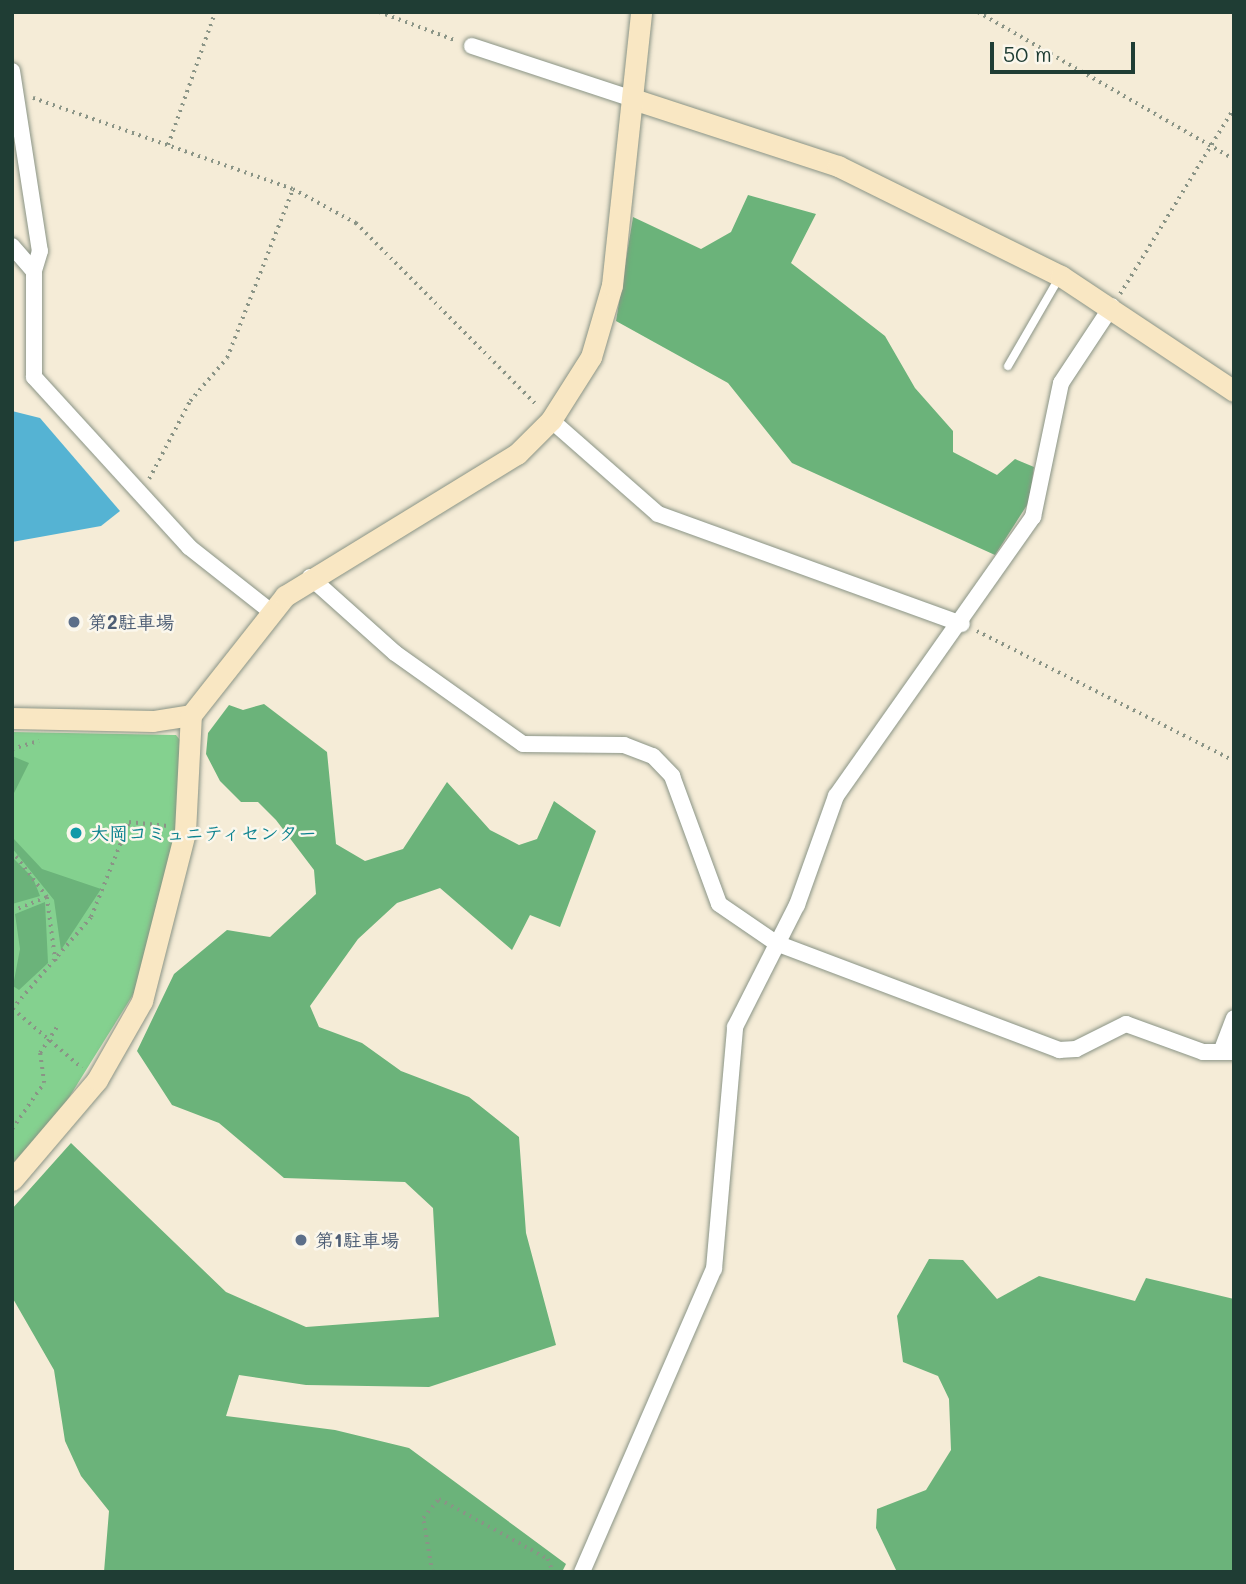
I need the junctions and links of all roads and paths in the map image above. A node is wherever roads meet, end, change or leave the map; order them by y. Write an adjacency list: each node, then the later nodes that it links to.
1 (215, 12): 10 (path)
2 (379, 12): 5 (path)
3 (641, 12): 8 (street)
4 (978, 12): 11 (path)
5 (472, 46): 8 (street)
6 (12, 71): 7 (street)
7 (18, 92): 10 (path); 15 (street)
8 (633, 99): 16 (street); 20 (street)
9 (1234, 108): 11 (path)
10 (168, 145): 13 (path)
11 (1213, 146): 12 (path); 17 (path)
12 (1234, 159)
13 (293, 190): 20 (path); 21 (path)
14 (12, 246): 15 (street)
15 (34, 271): 21 (street)
16 (1061, 276): 17 (street); 18 (lane)
17 (1112, 306): 19 (street); 24 (street)
18 (1009, 366)
19 (1234, 391)
20 (551, 420): 22 (street); 24 (street)
21 (139, 491): 23 (street)
22 (310, 577): 23 (street); 35 (street)
23 (270, 611): 25 (street)
24 (962, 624): 29 (path); 35 (street)
25 (191, 715): 26 (street); 30 (street)
26 (12, 718)
27 (39, 741): 28 (path)
28 (12, 749)
29 (1234, 761)
30 (185, 832): 36 (path); 42 (street)
31 (12, 851): 32 (path)
32 (47, 897): 33 (path); 36 (path)
33 (12, 911)
34 (12, 926): 37 (path)
35 (776, 943): 41 (street); 47 (street)
36 (56, 964): 38 (path)
37 (12, 971)
38 (12, 1008): 42 (path)
39 (1234, 1018): 41 (street)
40 (58, 1025): 43 (path)
41 (1228, 1052)
42 (97, 1080): 44 (street)
43 (13, 1126)
44 (12, 1180)
45 (432, 1572): 46 (path)
46 (553, 1572)
47 (582, 1572)

